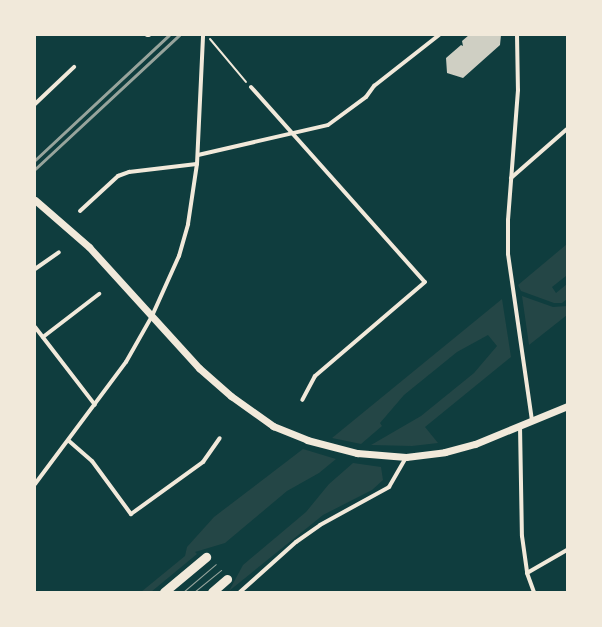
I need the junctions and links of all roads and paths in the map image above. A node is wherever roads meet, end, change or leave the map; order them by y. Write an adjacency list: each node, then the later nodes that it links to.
1 (203, 35): 10 (street)
2 (208, 35): 6 (path)
3 (440, 35): 9 (street)
4 (517, 35): 12 (street)
5 (74, 67): 7 (street)
6 (251, 87): 9 (street)
7 (35, 104)
8 (567, 129): 12 (street)
9 (292, 134): 10 (street); 21 (street)
10 (198, 155): 11 (street)
11 (197, 164): 14 (street); 18 (street)
12 (511, 178): 24 (street)
13 (35, 200): 18 (street)
14 (80, 210)
15 (59, 252): 16 (street)
16 (35, 269)
17 (99, 294): 20 (street)
18 (152, 316): 22 (street); 28 (street)
19 (35, 327): 20 (street)
20 (42, 337): 22 (street)
21 (302, 400)
22 (95, 405): 27 (street)
23 (567, 406): 24 (street)
24 (532, 421): 25 (street)
25 (520, 426): 28 (street); 32 (street)
26 (220, 438): 27 (street)
27 (68, 441): 29 (street)
28 (406, 457): 36 (street)
29 (35, 484)
30 (567, 550): 32 (street)
31 (206, 556): 34 (highway)
32 (527, 573): 37 (street)
33 (227, 579): 35 (highway)
34 (164, 592)
35 (212, 592)
36 (240, 592)
37 (534, 592)

